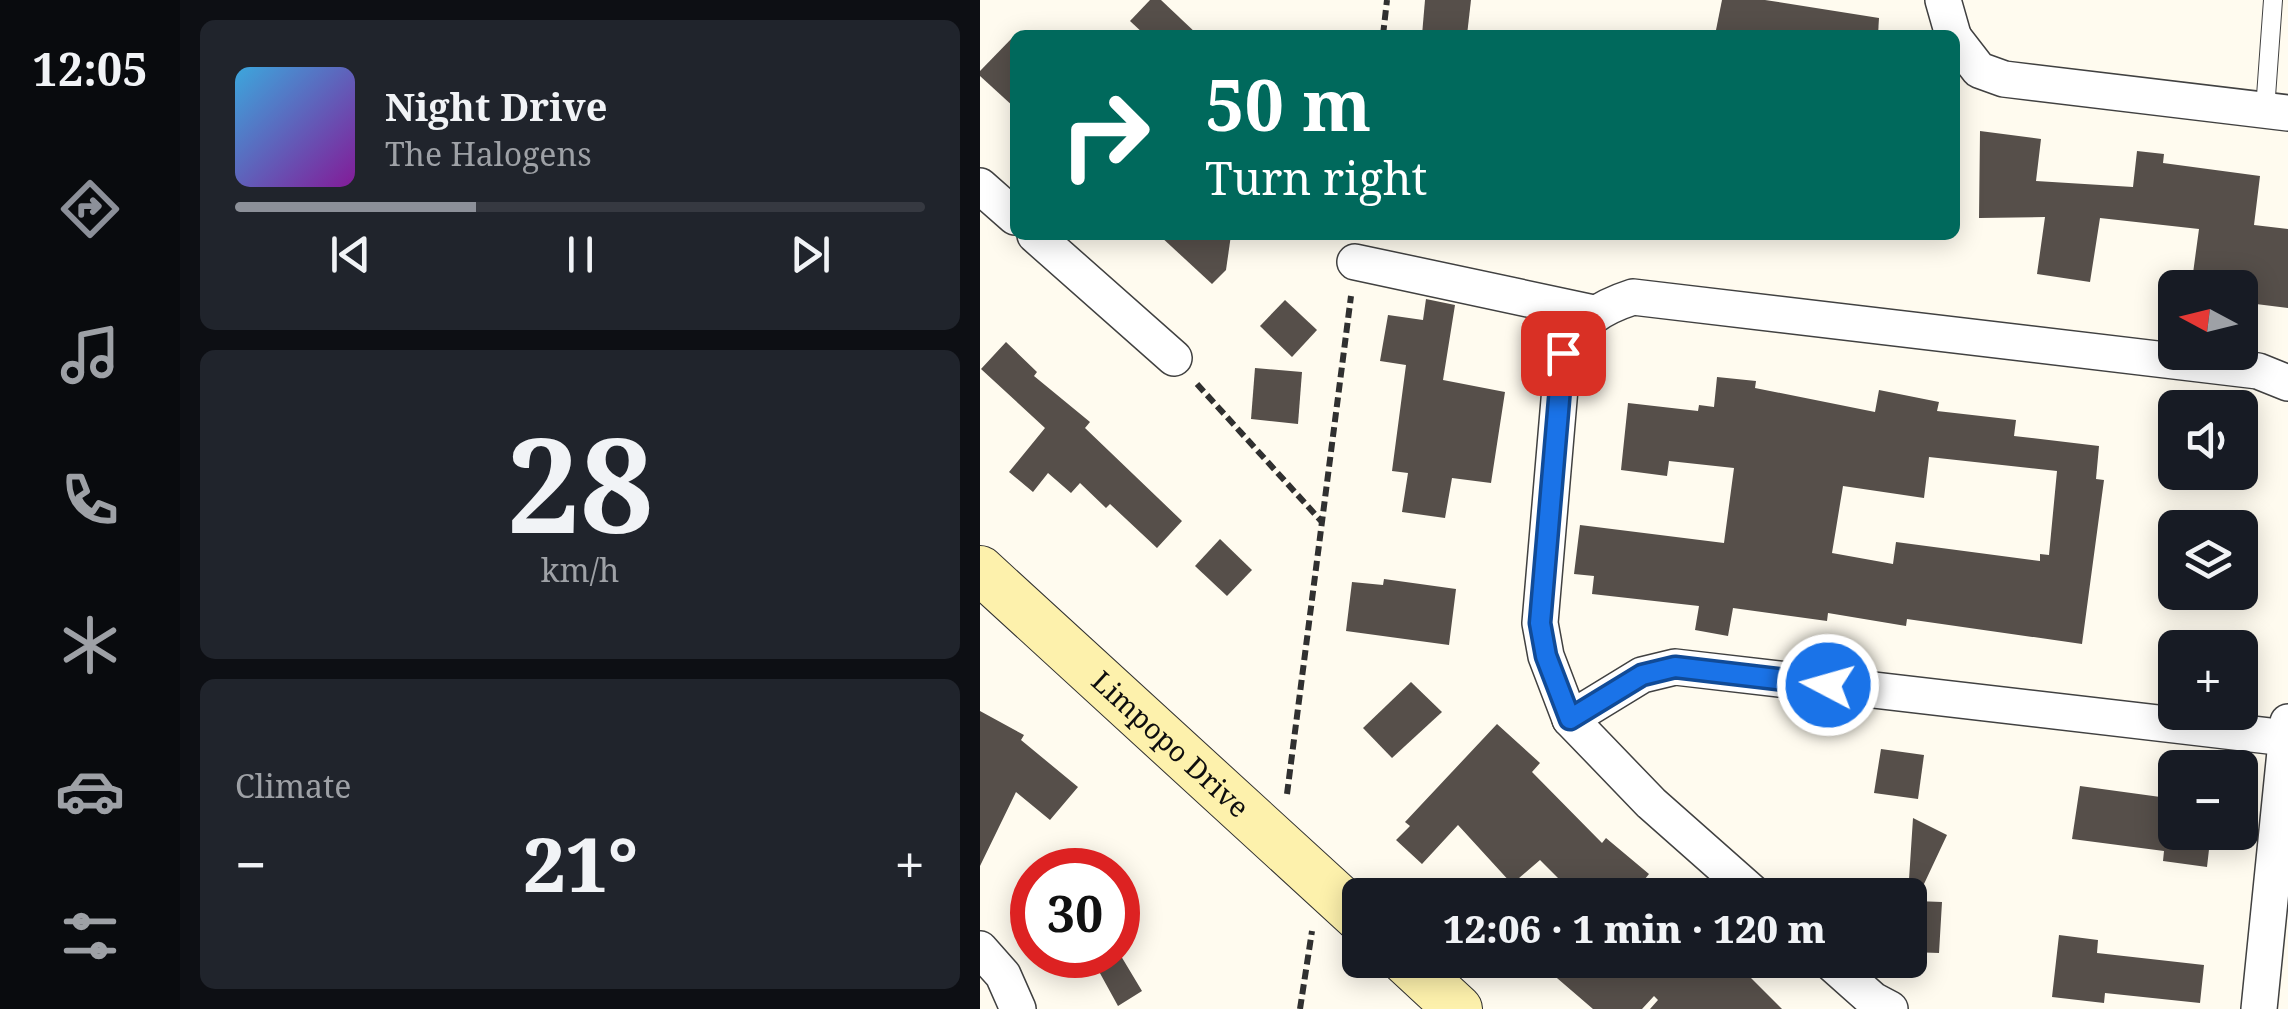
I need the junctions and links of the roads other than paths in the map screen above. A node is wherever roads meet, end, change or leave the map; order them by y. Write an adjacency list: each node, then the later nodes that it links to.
1 (1942, 0): 3 (street)
2 (2272, 0): 5 (lane)
3 (1952, 30)
4 (1960, 45): 5 (street)
5 (2276, 112)
6 (980, 186): 7 (street)
7 (1010, 213)
8 (1041, 240): 11 (street)
9 (1356, 262): 10 (street)
10 (1594, 313): 12 (street); 14 (street)
11 (1174, 358)
12 (2288, 383)
13 (980, 570): 17 (street, Limpopo Drive)
14 (1570, 719): 15 (street); 16 (street)
15 (2287, 730): 24 (street)
16 (1736, 878)
17 (1342, 901)
18 (980, 949): 21 (street)
19 (1424, 978): 22 (street)
20 (1848, 978): 23 (street)
21 (1018, 1009)
22 (1458, 1009)
23 (1890, 1009)
24 (2258, 1009)

